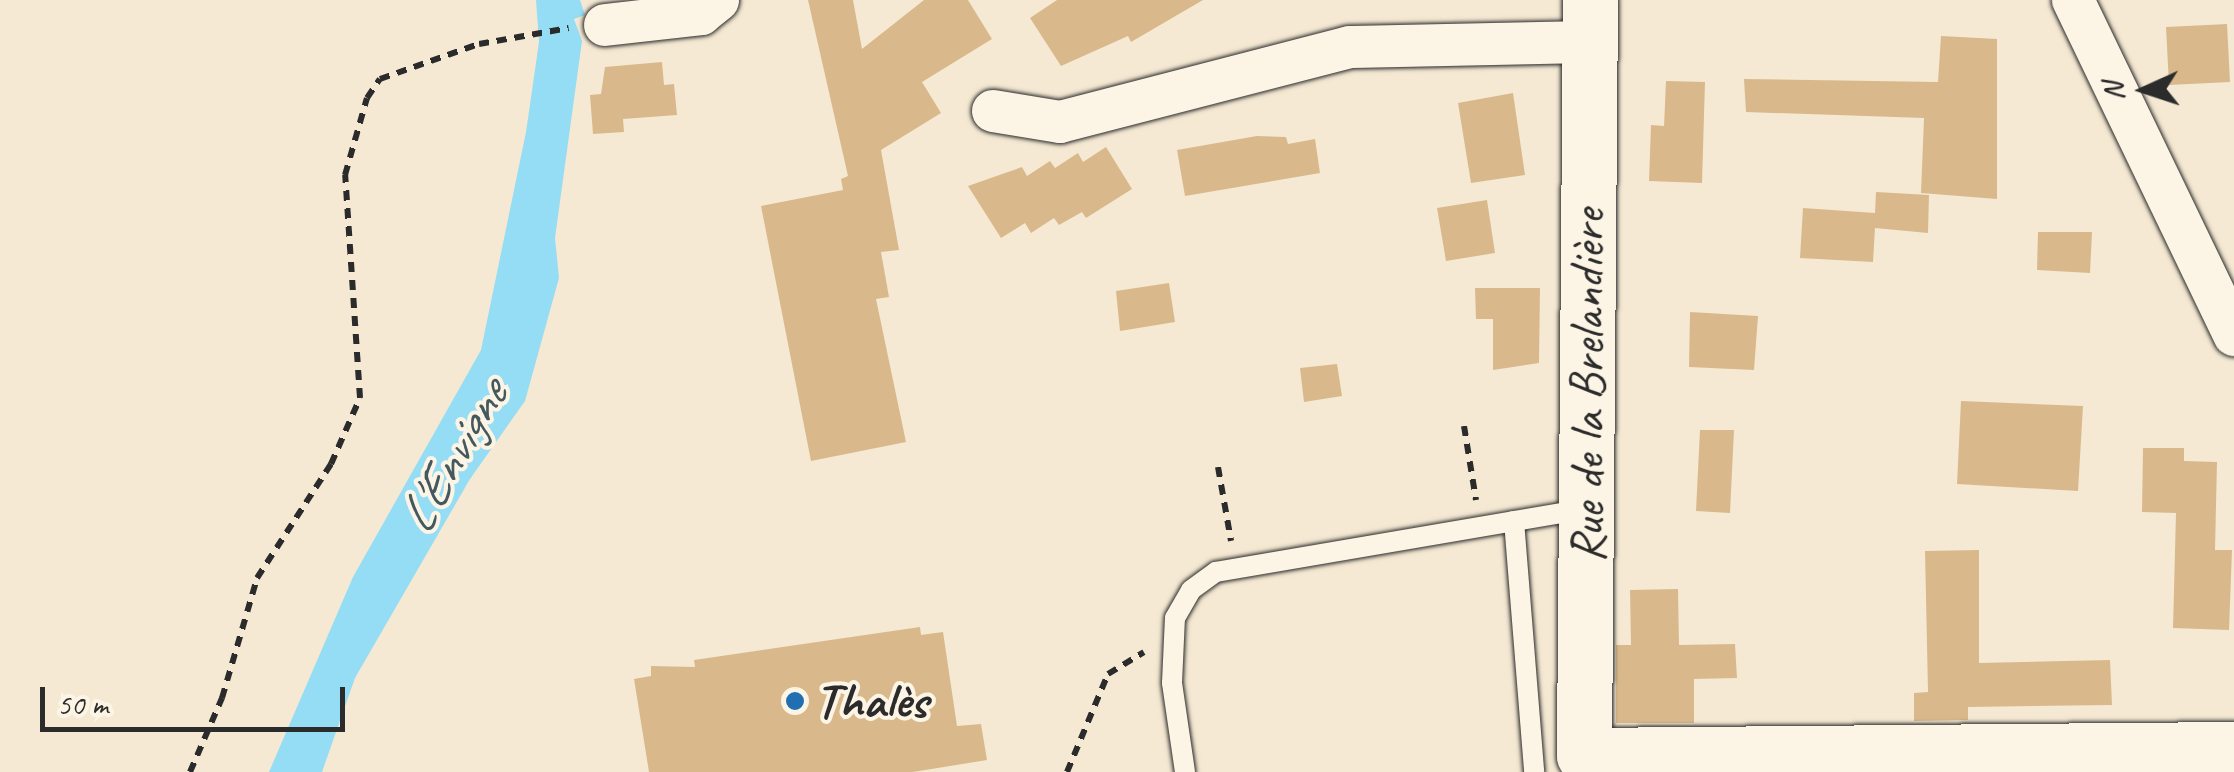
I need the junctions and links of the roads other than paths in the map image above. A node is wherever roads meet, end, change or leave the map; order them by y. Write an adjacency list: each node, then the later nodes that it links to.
1 (718, 0): 4 (street)
2 (2073, 0): 6 (street)
3 (1589, 21): 5 (street); 7 (street, Rue de la Brelandière)
4 (595, 26)
5 (993, 111)
6 (2234, 335)
7 (1586, 509): 8 (lane); 10 (street, Rue de la Brelandière)
8 (1514, 521): 10 (lane); 11 (lane)
9 (2234, 749): 10 (street)
10 (1568, 766)
11 (1186, 772)

